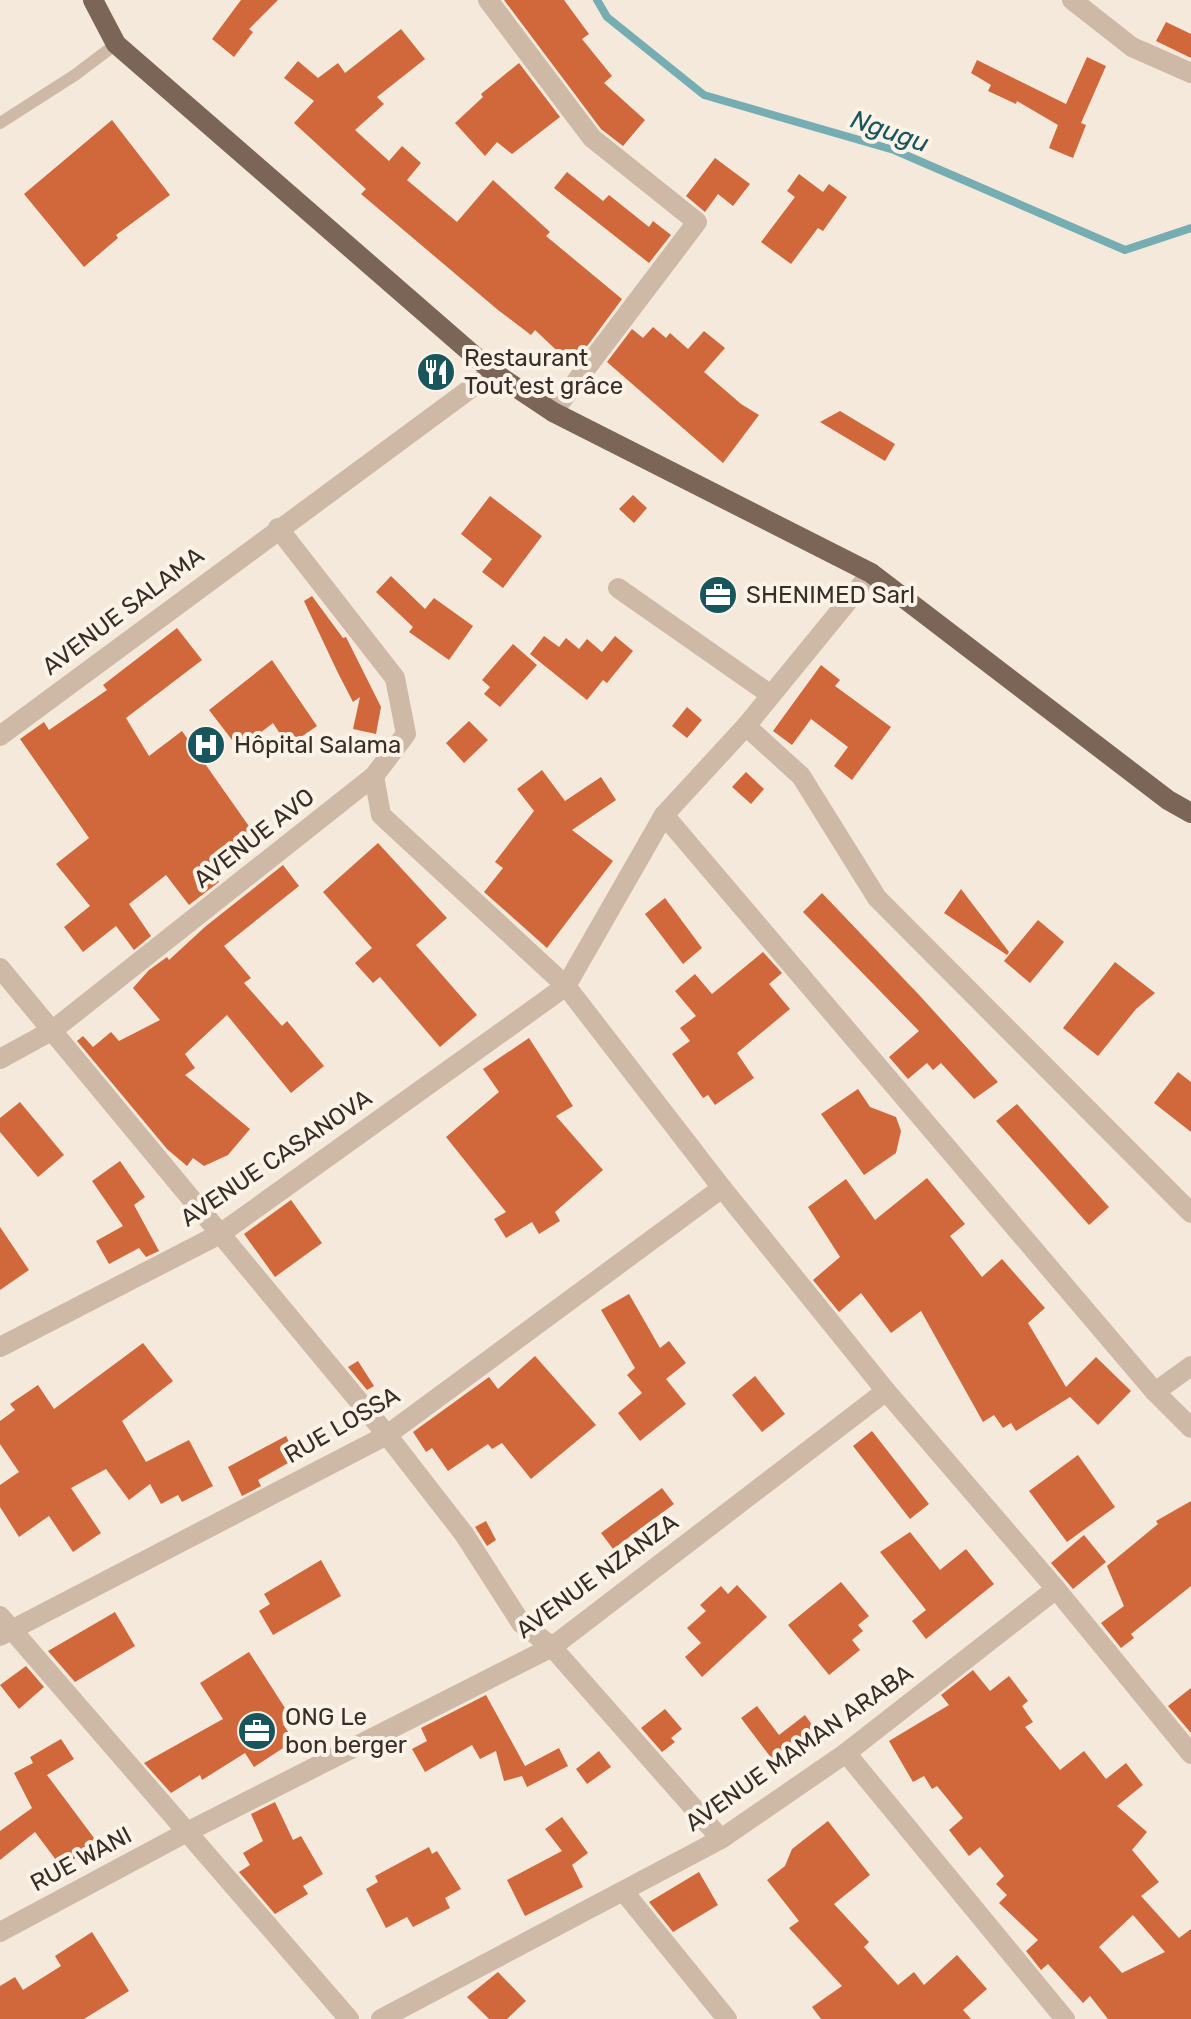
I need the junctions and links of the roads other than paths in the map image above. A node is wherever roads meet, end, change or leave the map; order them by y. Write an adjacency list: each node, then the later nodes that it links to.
1 (488, 0): 8 (street)
2 (1072, 0): 5 (street)
3 (98, 2): 4 (main road)
4 (116, 44): 6 (lane); 7 (main road)
5 (1191, 73)
6 (0, 123)
7 (493, 372): 8 (main road); 9 (street, AVENUE SALAMA)
8 (553, 412): 10 (main road)
9 (278, 528): 14 (street, AVENUE SALAMA); 15 (street, AVENUE AVO)
10 (871, 573): 12 (street); 16 (main road)
11 (618, 588): 12 (street)
12 (771, 695): 13 (street)
13 (746, 726): 17 (street); 23 (street)
14 (0, 736)
15 (374, 776): 19 (street); 20 (street, AVENUE AVO)
16 (1191, 813)
17 (664, 815): 19 (street); 28 (street)
18 (0, 968): 20 (street)
19 (566, 986): 22 (street); 24 (street, AVENUE CASANOVA)
20 (53, 1030): 21 (street, AVENUE AVO); 24 (street)
21 (0, 1059)
22 (722, 1188): 27 (street); 30 (street, RUE LOSSA)
23 (1191, 1213)
24 (220, 1234): 25 (street, AVENUE CASANOVA); 30 (street)
25 (0, 1347)
26 (1191, 1366): 28 (street)
27 (886, 1391): 31 (street); 33 (street, AVENUE NZANZA)
28 (1155, 1392): 29 (street)
29 (1191, 1428)
30 (387, 1435): 32 (street, RUE LOSSA); 33 (street)
31 (1056, 1589): 34 (street, AVENUE MAMAN ARABA); 35 (street)
32 (4, 1627): 36 (street)
33 (552, 1647): 36 (street, AVENUE NZANZA); 37 (street)
34 (846, 1753): 37 (street, AVENUE MAMAN ARABA); 43 (street)
35 (1191, 1754)
36 (187, 1832): 39 (street, RUE WANI); 41 (street)
37 (721, 1839): 38 (street, AVENUE MAMAN ARABA)
38 (624, 1892): 40 (street, AVENUE MAMAN ARABA); 42 (street)
39 (0, 1932)
40 (386, 2018)
41 (349, 2019)
42 (727, 2019)
43 (1065, 2019)

